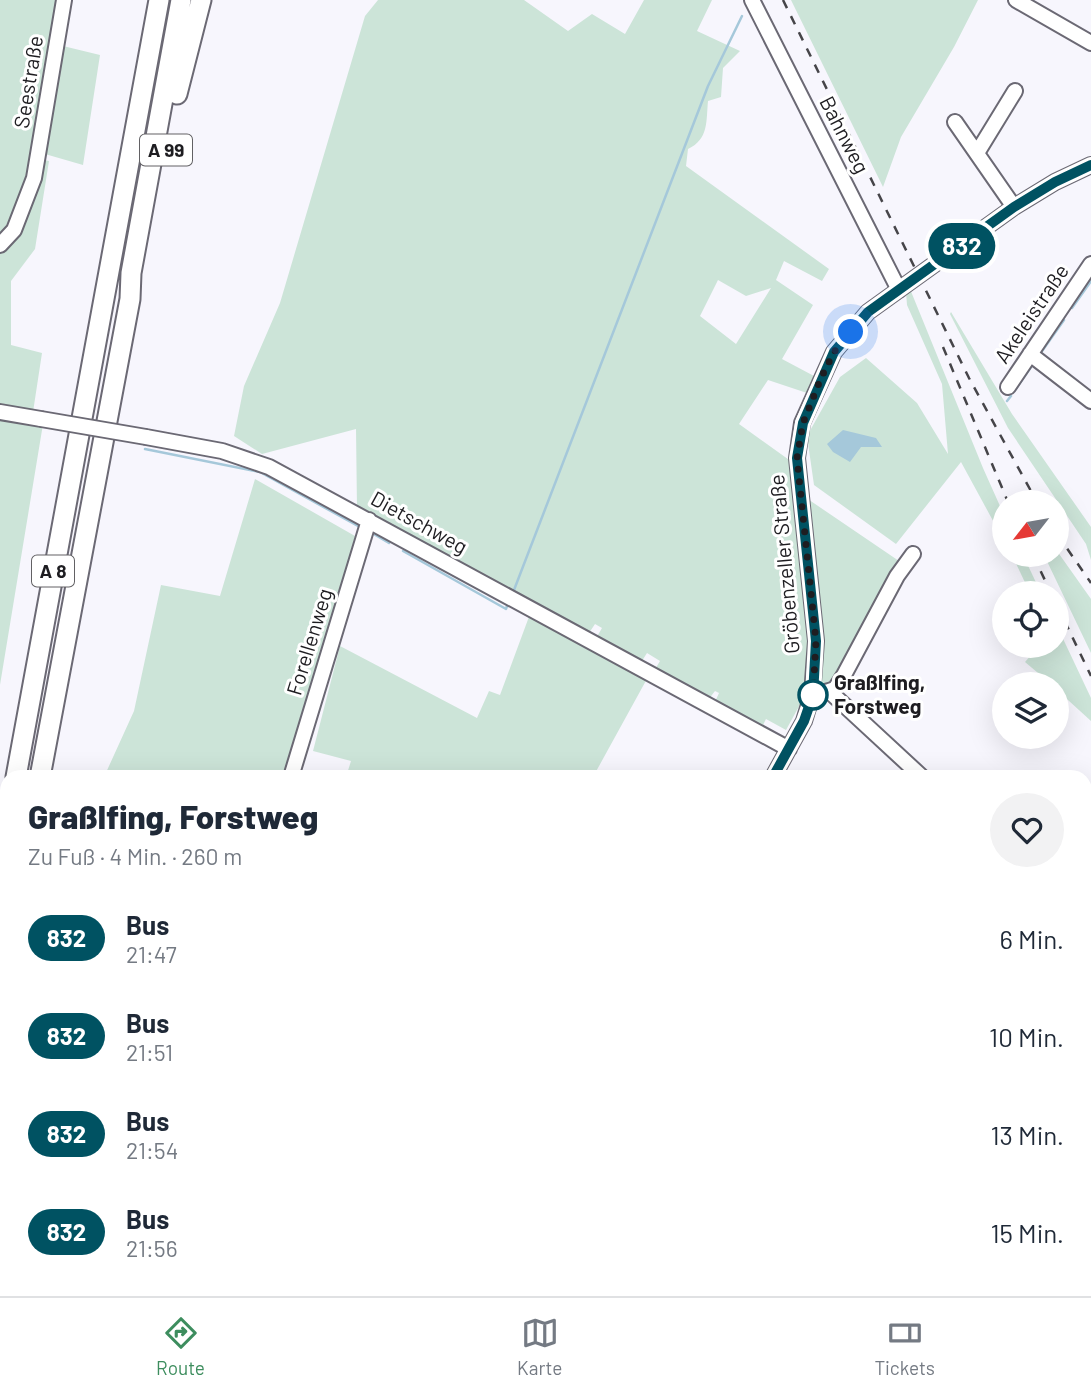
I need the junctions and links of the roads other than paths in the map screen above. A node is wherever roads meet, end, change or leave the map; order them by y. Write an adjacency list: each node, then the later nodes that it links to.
1 (64, 0): 13 (street, Seestraße)
2 (159, 0): 26 (highway, A 8)
3 (181, 0): 16 (highway, A 8)
4 (201, 0): 16 (highway, A 99)
5 (752, 0): 15 (street, Bahnweg)
6 (1016, 0): 7 (street)
7 (1091, 43)
8 (1015, 91): 10 (street)
9 (955, 121): 10 (street)
10 (977, 153): 12 (street)
11 (1091, 165): 12 (street, Gröbenzeller Straße)
12 (1014, 207): 15 (street, Gröbenzeller Straße)
13 (0, 245)
14 (1091, 264): 17 (street, Akeleistraße)
15 (900, 290): 24 (street, Gröbenzeller Straße)
16 (130, 299): 27 (highway, A 8)
17 (1030, 354): 18 (street, Akeleistraße); 19 (street)
18 (1008, 387)
19 (1091, 401)
20 (0, 412): 21 (street, Dietschweg, bridge)
21 (369, 520): 25 (street, Dietschweg); 28 (street, Forellenweg)
22 (913, 554): 23 (street)
23 (830, 691): 24 (street); 30 (street)
24 (813, 695): 25 (street, Gröbenzeller Straße)
25 (789, 749): 29 (street, Gröbenzeller Straße)
26 (17, 770)
27 (41, 770)
28 (293, 770)
29 (777, 770)
30 (915, 770)

